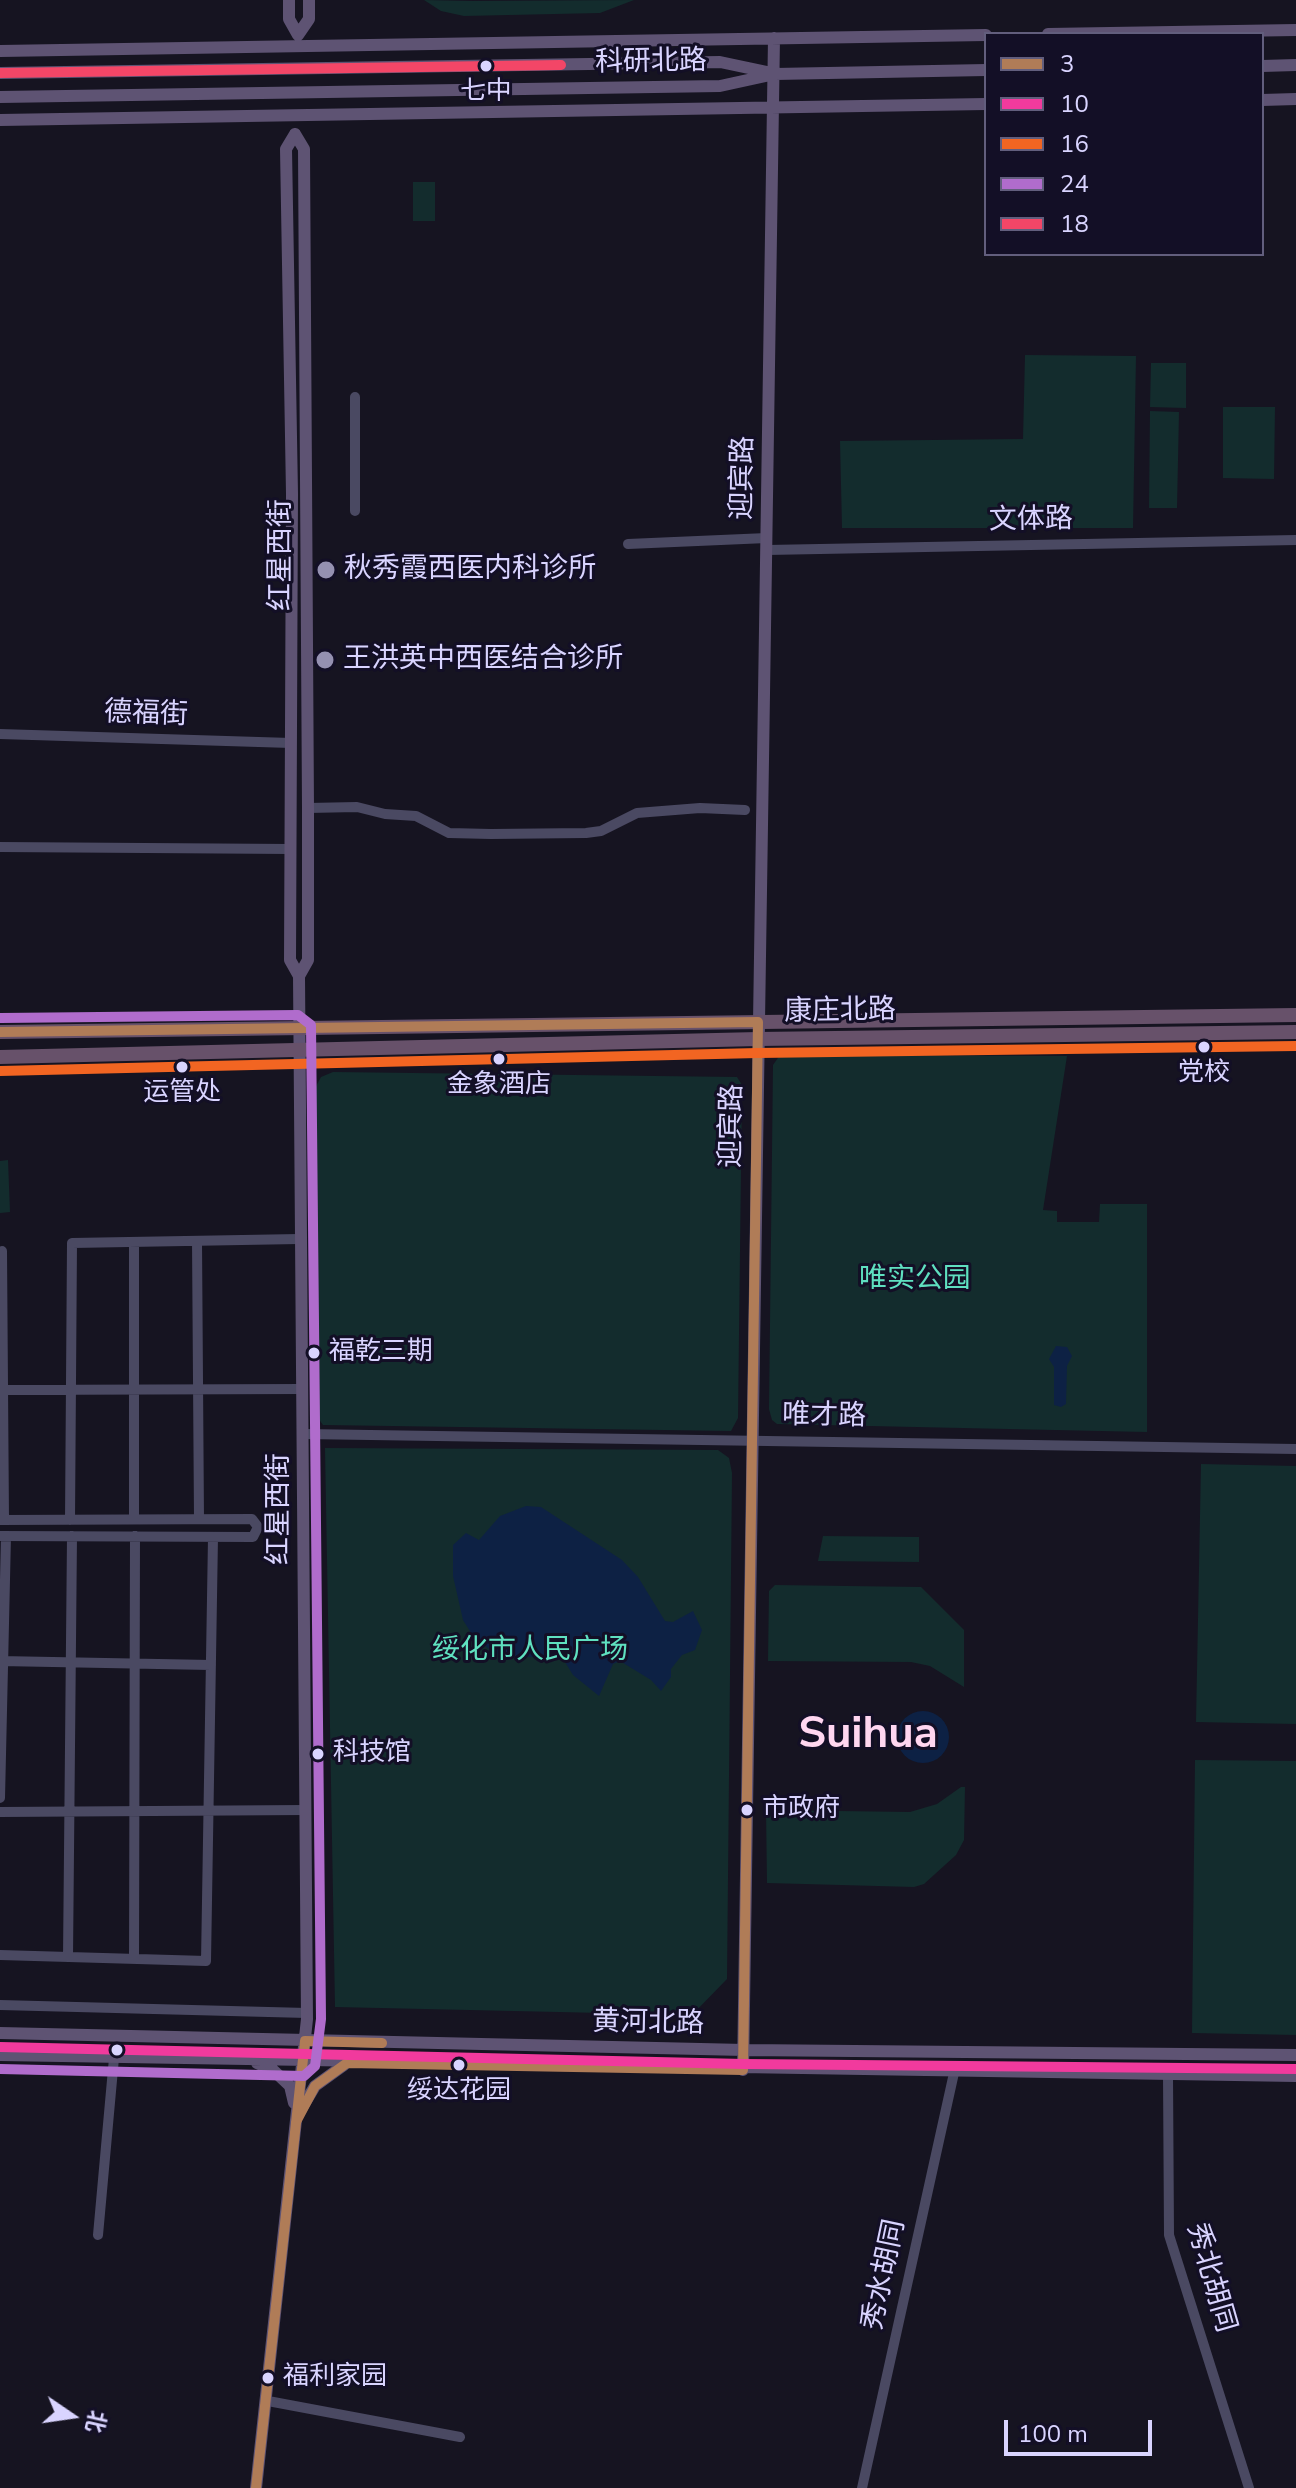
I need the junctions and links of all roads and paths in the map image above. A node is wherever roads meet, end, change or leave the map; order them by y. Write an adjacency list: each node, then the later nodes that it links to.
1 (289, 0): 7 (main road)
2 (309, 0): 7 (main road)
3 (1296, 30): 4 (main road)
4 (1172, 32)
5 (984, 35): 6 (main road)
6 (774, 38): 7 (main road); 14 (main road, 迎宾路)
7 (298, 41): 8 (main road); 11 (main road)
8 (0, 51)
9 (1296, 65): 10 (main road)
10 (1264, 66)
11 (298, 69): 13 (main road, 科研北路); 14 (main road, 科研北路)
12 (984, 70): 14 (main road, 科研北路)
13 (0, 73)
14 (775, 74): 15 (main road, 科研北路); 20 (main road, 迎宾路)
15 (295, 94): 16 (main road, 科研北路); 21 (main road, 红星西街)
16 (0, 97)
17 (1296, 99): 18 (main road)
18 (1264, 100)
19 (984, 104): 20 (main road)
20 (774, 107): 21 (main road); 32 (main road, 迎宾路)
21 (295, 115): 22 (main road); 23 (main road, 红星西街)
22 (0, 120)
23 (295, 134): 24 (main road, 红星西街); 25 (main road, 红星西街)
24 (304, 262): 25 (main road); 28 (main road, 红星西街)
25 (288, 263): 27 (main road, 红星西街)
26 (355, 397): 29 (street)
27 (291, 505): 28 (main road); 34 (main road, 红星西街)
28 (306, 505): 35 (main road, 红星西街)
29 (355, 511)
30 (1296, 540): 32 (street, 文体路)
31 (628, 544): 32 (street, 文体路)
32 (767, 544): 42 (main road, 迎宾路)
33 (0, 734): 34 (street, 德福街)
34 (291, 743): 35 (main road); 39 (main road, 红星西街)
35 (308, 743): 36 (main road, 红星西街)
36 (308, 808): 37 (street); 40 (main road, 红星西街)
37 (745, 810)
38 (0, 847): 39 (street)
39 (291, 849): 40 (main road, 红星西街)
40 (299, 976): 43 (main road, 红星西街)
41 (1296, 1015): 42 (highway, 康庄北路)
42 (758, 1022): 43 (highway, 康庄北路); 46 (main road, 迎宾路)
43 (298, 1029): 44 (highway, 康庄北路); 47 (main road, 红星西街)
44 (0, 1032)
45 (1296, 1032): 46 (highway, 康庄北路)
46 (758, 1039): 47 (highway, 康庄北路); 59 (main road, 迎宾路)
47 (298, 1051): 48 (highway, 康庄北路); 49 (main road, 红星西街)
48 (0, 1057)
49 (299, 1239): 50 (street); 53 (main road, 红星西街)
50 (197, 1241): 51 (street); 57 (street)
51 (134, 1242): 55 (street); 56 (street)
52 (2, 1251): 54 (street)
53 (303, 1389): 57 (street); 58 (main road, 红星西街)
54 (2, 1390): 55 (street); 63 (street)
55 (72, 1390): 56 (street); 64 (street)
56 (134, 1390): 57 (street); 61 (street)
57 (198, 1391): 62 (street)
58 (304, 1434): 59 (street, 唯才路); 74 (main road, 红星西街)
59 (752, 1439): 60 (street, 唯才路); 86 (main road, 迎宾路)
60 (1296, 1449)
61 (134, 1519): 62 (street); 64 (street)
62 (199, 1519): 68 (street)
63 (2, 1520): 64 (street)
64 (70, 1520)
65 (3, 1536): 66 (street); 69 (street)
66 (72, 1536): 67 (street); 70 (street)
67 (135, 1536): 68 (street); 71 (street)
68 (213, 1537): 72 (street)
69 (2, 1661): 70 (street); 73 (street)
70 (70, 1663): 71 (street); 78 (street)
71 (134, 1663): 72 (street); 75 (street)
72 (211, 1665): 76 (street)
73 (0, 1798)
74 (305, 1810): 76 (street); 83 (main road, 红星西街)
75 (134, 1811): 76 (street); 78 (street); 81 (street)
76 (209, 1811): 81 (street)
77 (0, 1812): 78 (street)
78 (69, 1812): 80 (street)
79 (0, 1955): 80 (street)
80 (68, 1957): 81 (street)
81 (134, 1959)
82 (0, 2005): 83 (street)
83 (307, 2013): 85 (main road, 红星西街)
84 (0, 2033): 85 (main road, 黄河北路)
85 (305, 2041): 86 (main road, 黄河北路); 91 (main road, 红星西街)
86 (744, 2050): 88 (main road, 黄河北路); 93 (main road, 迎宾路)
87 (0, 2055): 89 (main road, 黄河北路)
88 (1296, 2055)
89 (114, 2058): 90 (main road, 黄河北路); 98 (street)
90 (248, 2060): 91 (main road, 黄河北路); 97 (main road)
91 (302, 2062): 92 (main road, 黄河北路); 97 (main road, 红星西街)
92 (347, 2063): 93 (main road, 黄河北路); 97 (main road)
93 (743, 2070): 94 (main road, 黄河北路)
94 (954, 2073): 95 (main road, 黄河北路); 102 (street, 秀水胡同)
95 (1168, 2075): 96 (main road, 黄河北路); 103 (street, 秀北胡同)
96 (1296, 2076)
97 (296, 2122): 99 (main road, 红星西街)
98 (98, 2235)
99 (268, 2401): 100 (street); 101 (main road, 红星西街)
100 (460, 2437)
101 (256, 2488)
102 (862, 2488)
103 (1249, 2488)

